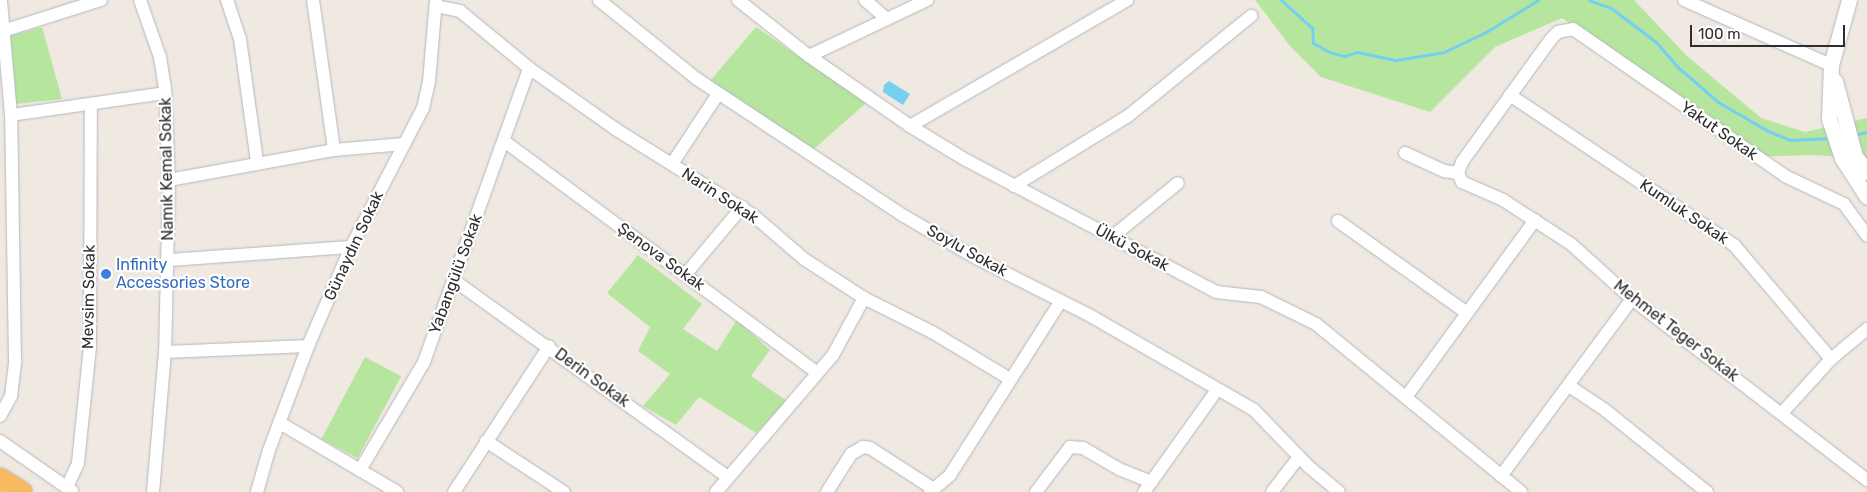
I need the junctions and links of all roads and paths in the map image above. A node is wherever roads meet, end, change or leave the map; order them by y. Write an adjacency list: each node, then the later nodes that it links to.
1 (1, 0): 17 (street)
2 (101, 0): 17 (street)
3 (140, 0): 21 (street, Namık Kemal Sokak)
4 (227, 0): 32 (street)
5 (313, 0): 29 (street)
6 (600, 0): 14 (street, Soylu Sokak)
7 (738, 0): 18 (street, Ülkü Sokak)
8 (865, 0): 16 (street)
9 (928, 0): 16 (street)
10 (1126, 0): 26 (street)
11 (1849, 0): 19 (street)
12 (1690, 1): 19 (street)
13 (436, 3): 20 (street, Narin Sokak); 28 (street, Günaydın Sokak)
14 (613, 4): 22 (street, Soylu Sokak)
15 (1251, 16): 38 (street)
16 (887, 19): 18 (street)
17 (3, 31): 25 (street)
18 (809, 56): 26 (street, Ülkü Sokak)
19 (1831, 65): 31 (street)
20 (529, 68): 27 (street, Yabangülü Sokak); 33 (street, Narin Sokak)
21 (165, 93): 24 (street); 36 (street, Namık Kemal Sokak)
22 (718, 94): 33 (street); 51 (street, Soylu Sokak)
23 (1510, 95): 35 (street); 43 (street, Yakut Sokak); 59 (street, Kumluk Sokak)
24 (91, 104): 25 (street); 77 (street, Mevsim Sokak)
25 (10, 115): 53 (street)
26 (910, 126): 38 (street, Ülkü Sokak)
27 (504, 141): 47 (street, Şenova Sokak); 48 (street, Yabangülü Sokak)
28 (404, 144): 29 (street); 45 (street, Günaydın Sokak)
29 (334, 150): 32 (street)
30 (1405, 153): 35 (street)
31 (1848, 157): 34 (street); 39 (street)
32 (257, 162): 36 (street)
33 (672, 164): 40 (street, Narin Sokak)
34 (1867, 172)
35 (1458, 173): 41 (street, Mehmet Teger Sokak)
36 (169, 180): 46 (street, Namık Kemal Sokak)
37 (1178, 183): 44 (street)
38 (1014, 186): 44 (street, Ülkü Sokak)
39 (1867, 197)
40 (742, 207): 47 (street); 49 (street, Narin Sokak)
41 (1534, 220): 50 (street, Mehmet Teger Sokak); 54 (street)
42 (1338, 221): 54 (street)
43 (1867, 236)
44 (1112, 237): 64 (street, Ülkü Sokak)
45 (351, 247): 46 (street); 56 (street, Günaydın Sokak)
46 (169, 260): 58 (street, Namık Kemal Sokak)
47 (685, 275): 60 (street, Şenova Sokak)
48 (455, 280): 57 (street, Derin Sokak); 71 (street, Yabangülü Sokak)
49 (864, 298): 60 (street); 61 (street, Narin Sokak)
50 (1632, 299): 62 (street); 65 (street, Mehmet Teger Sokak)
51 (1061, 300): 61 (street); 63 (street, Soylu Sokak)
52 (0, 301): 53 (street)
53 (13, 303): 66 (street)
54 (1467, 313): 64 (street)
55 (1867, 329): 59 (street)
56 (308, 346): 58 (street); 67 (street, Günaydın Sokak)
57 (549, 346): 69 (street); 73 (street, Derin Sokak)
58 (165, 352): 80 (street, Namık Kemal Sokak)
59 (1831, 359): 65 (street)
60 (818, 373): 73 (street)
61 (1010, 379): 78 (street)
62 (1569, 386): 72 (street); 92 (street)
63 (1217, 390): 70 (street, Soylu Sokak); 76 (street)
64 (1406, 397): 72 (street, Ülkü Sokak)
65 (1782, 413): 75 (street, Mehmet Teger Sokak)
66 (0, 416)
67 (280, 423): 71 (street); 81 (street, Günaydın Sokak)
68 (0, 441): 77 (street)
69 (486, 441): 83 (street); 84 (street)
70 (1299, 457): 89 (street); 90 (street, Soylu Sokak)
71 (360, 470): 82 (street)
72 (1501, 476): 91 (street, Ülkü Sokak)
73 (728, 477): 85 (street)
74 (0, 478): 79 (highway)
75 (1867, 480)
76 (1152, 482): 87 (street); 88 (street)
77 (70, 490)
78 (931, 490): 86 (street)
79 (22, 492)
80 (153, 492)
81 (257, 492)
82 (397, 492)
83 (454, 492)
84 (564, 492)
85 (716, 492)
86 (827, 492)
87 (1036, 492)
88 (1144, 492)
89 (1272, 492)
90 (1339, 492)
91 (1521, 492)
92 (1707, 492)

